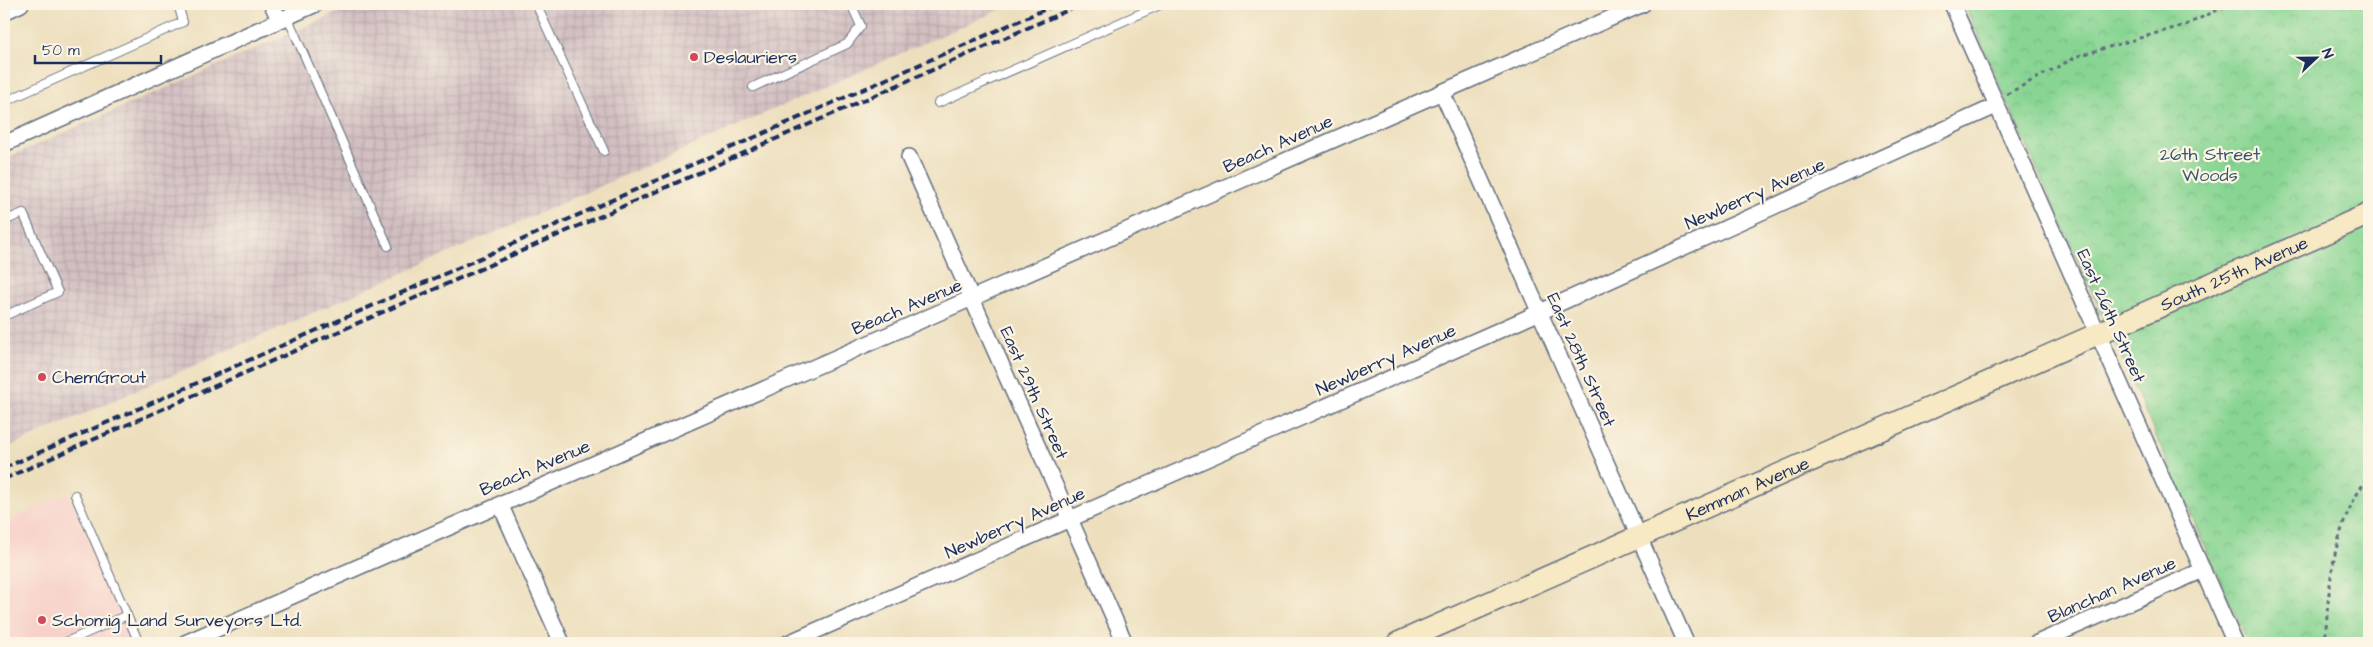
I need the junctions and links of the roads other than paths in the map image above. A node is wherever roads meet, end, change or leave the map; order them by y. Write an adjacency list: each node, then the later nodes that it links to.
1 (21, 4): 10 (street)
2 (178, 4): 14 (lane)
3 (272, 4): 11 (street)
4 (316, 4): 11 (street)
5 (536, 4): 18 (lane)
6 (851, 4): 12 (lane)
7 (1162, 4): 15 (lane)
8 (1643, 4): 13 (street, Beach Avenue)
9 (1952, 4): 16 (street, East 26th Street)
10 (4, 12)
11 (283, 18): 17 (street); 22 (lane)
12 (753, 87)
13 (1442, 92): 23 (street, Beach Avenue); 24 (street, East 28th Street)
14 (4, 102)
15 (938, 102)
16 (1996, 106): 24 (street, Newberry Avenue); 26 (street, East 26th Street)
17 (4, 144)
18 (604, 151)
19 (909, 157): 23 (street, East 29th Street)
20 (2369, 214): 26 (street, South 25th Avenue)
21 (4, 221): 25 (lane)
22 (388, 246)
23 (971, 300): 28 (street, Beach Avenue); 29 (street, East 29th Street)
24 (1539, 312): 29 (street, Newberry Avenue); 30 (street, East 28th Street)
25 (4, 316)
26 (2098, 335): 30 (street, Kemman Avenue); 31 (street, East 26th Street)
27 (75, 495): 32 (lane)
28 (500, 504): 35 (street, Beach Avenue); 36 (street)
29 (1071, 519): 37 (street, Newberry Avenue); 38 (street, East 29th Street)
30 (1639, 537): 39 (street, Kemman Avenue); 40 (street, East 28th Street)
31 (2203, 570): 41 (street, Blanchan Avenue); 42 (street, East 26th Street)
32 (127, 614): 33 (lane); 34 (lane)
33 (64, 643)
34 (139, 643)
35 (186, 643)
36 (562, 643)
37 (788, 643)
38 (1125, 643)
39 (1398, 643)
40 (1686, 643)
41 (2037, 643)
42 (2235, 643)

